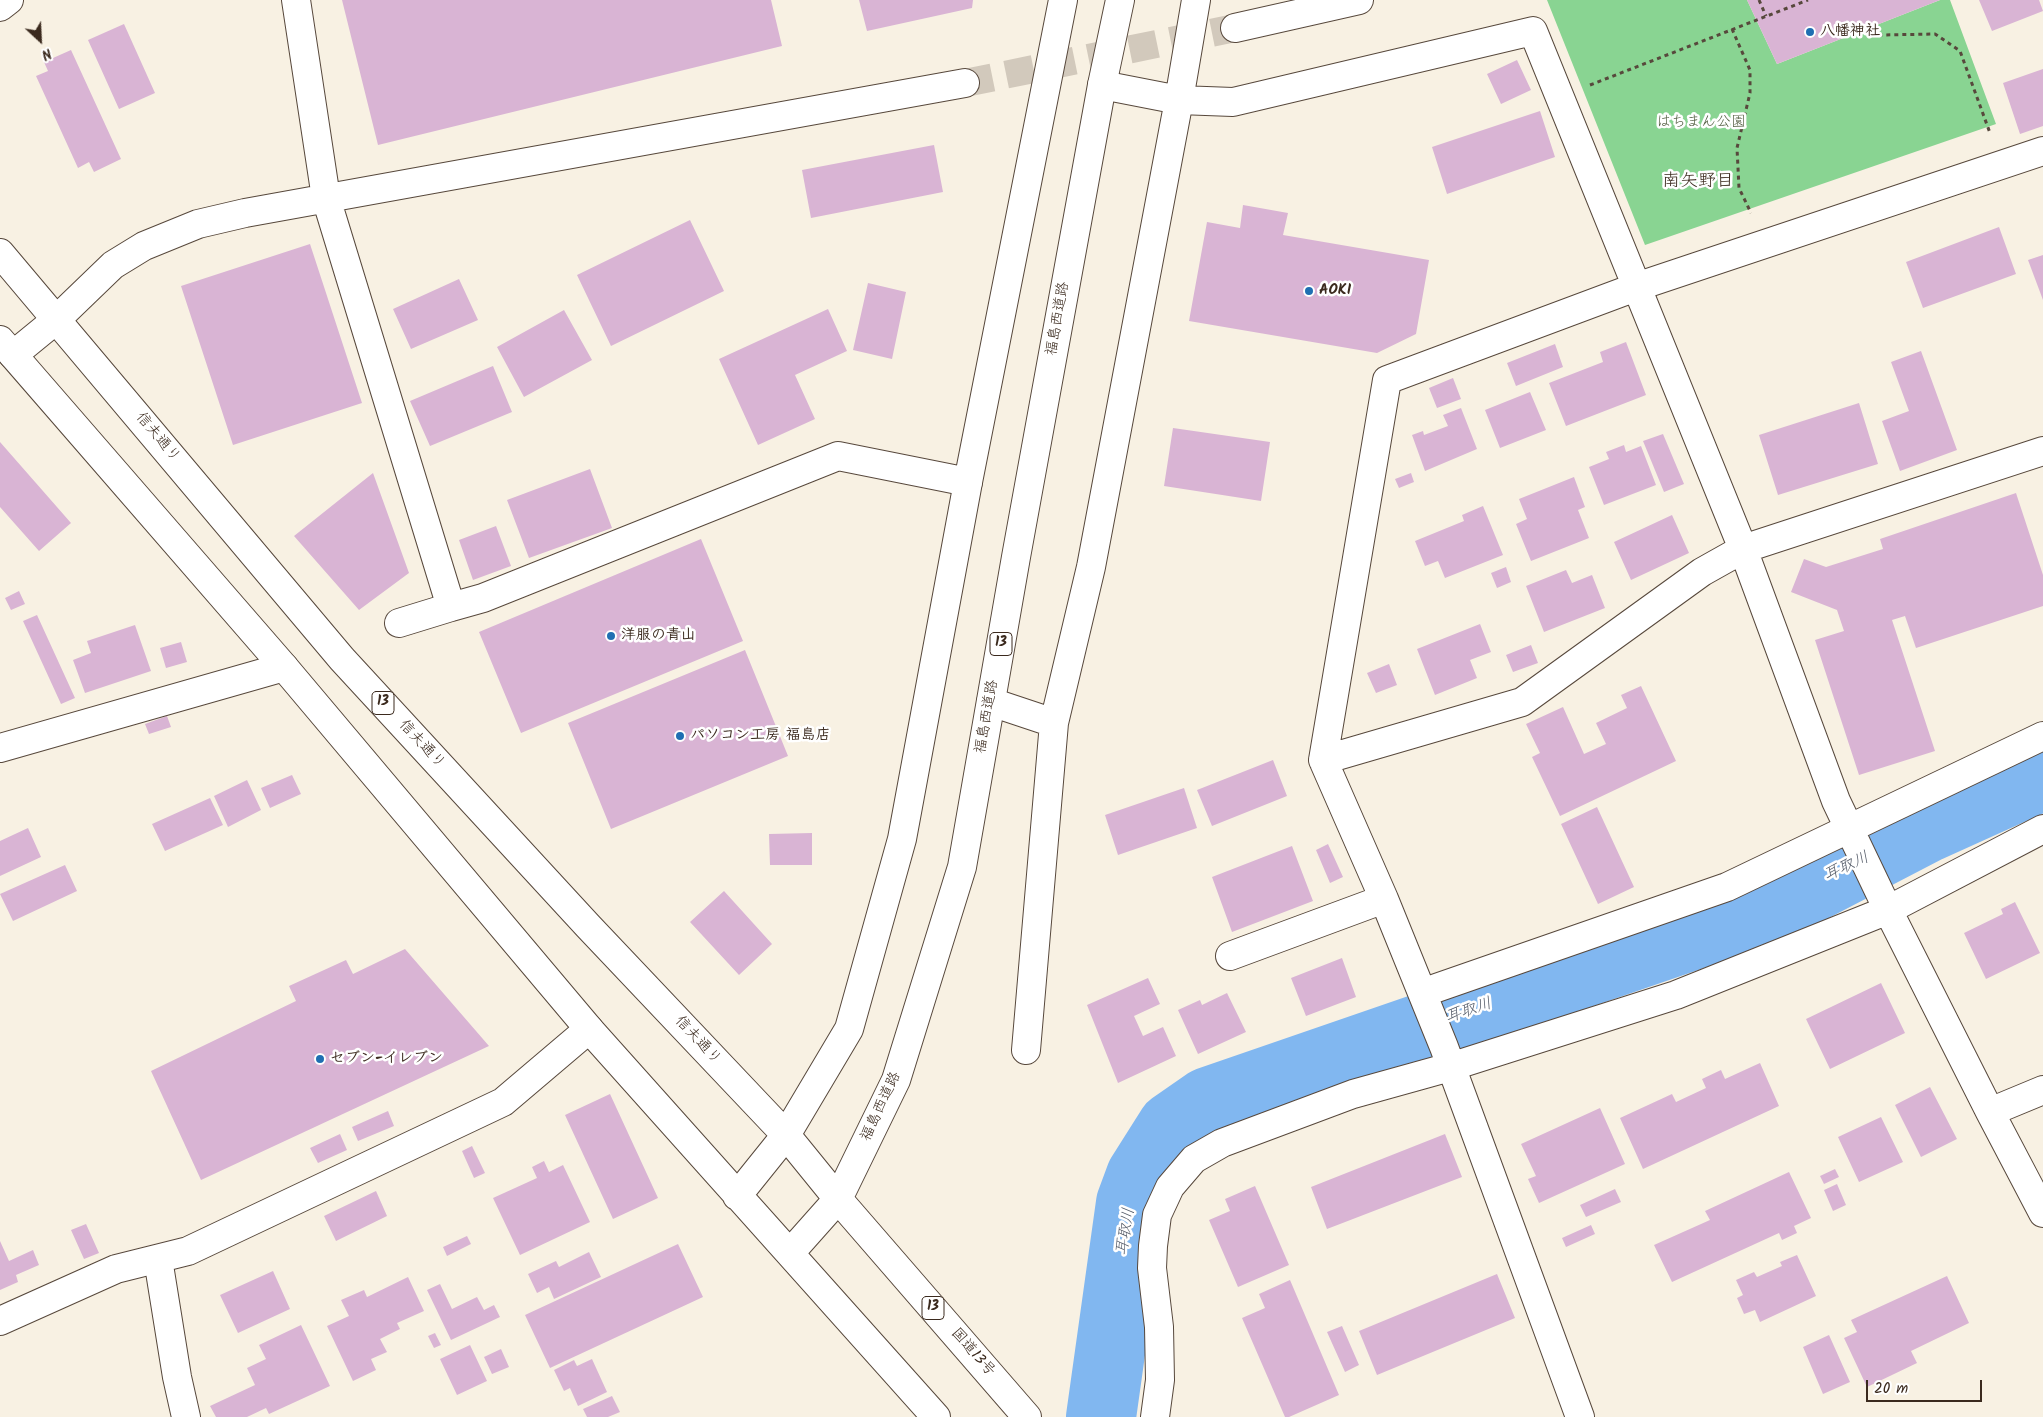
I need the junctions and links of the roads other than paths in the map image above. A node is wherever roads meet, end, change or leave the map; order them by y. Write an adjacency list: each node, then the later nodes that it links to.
1 (9, 0): 7 (main road)
2 (296, 0): 13 (main road)
3 (1063, 0): 19 (main road)
4 (1120, 0): 10 (main road, 福島西道路 / 13)
5 (1196, 0): 11 (main road)
6 (1359, 0): 8 (main road)
7 (0, 7)
8 (1235, 28)
9 (964, 83): 13 (main road)
10 (1102, 85): 11 (main road); 24 (main road, 福島西道路 / 13)
11 (1179, 100): 15 (main road); 25 (main road)
12 (2043, 151): 15 (main road)
13 (326, 198): 16 (main road); 21 (main road)
14 (0, 253): 16 (main road, 信夫通り / 13)
15 (1636, 287): 20 (main road); 28 (main road)
16 (57, 318): 17 (main road); 40 (main road, 信夫通り / 13)
17 (7, 348): 23 (main road)
18 (2043, 451): 20 (main road)
19 (968, 482): 21 (main road); 40 (main road)
20 (1743, 549): 28 (main road); 30 (main road)
21 (451, 607): 22 (main road)
22 (400, 623)
23 (284, 667): 27 (main road); 35 (main road)
24 (991, 702): 25 (main road); 42 (main road, 福島西道路 / 13)
25 (1054, 723): 36 (main road)
26 (2043, 736): 30 (main road)
27 (0, 748)
28 (1323, 760): 31 (main road)
29 (2043, 829): 32 (main road)
30 (1851, 834): 32 (main road); 34 (main road)
31 (1384, 899): 33 (main road); 34 (main road)
32 (1884, 901): 37 (main road); 39 (main road)
33 (1230, 956)
34 (1425, 1000): 37 (main road)
35 (590, 1030): 41 (main road); 45 (main road)
36 (1026, 1050)
37 (1447, 1057): 50 (main road); 51 (main road)
38 (2043, 1090): 39 (main road)
39 (1990, 1112): 43 (main road)
40 (786, 1135): 41 (main road); 42 (main road, 信夫通り / 13)
41 (737, 1196): 44 (main road)
42 (838, 1199): 44 (main road, 福島西道路 / 13); 49 (main road, 国道13号 / 13)
43 (2043, 1213)
44 (790, 1253): 48 (main road)
45 (158, 1258): 46 (main road); 47 (main road)
46 (0, 1322)
47 (186, 1417)
48 (936, 1417)
49 (1027, 1417)
50 (1155, 1417)
51 (1580, 1417)

